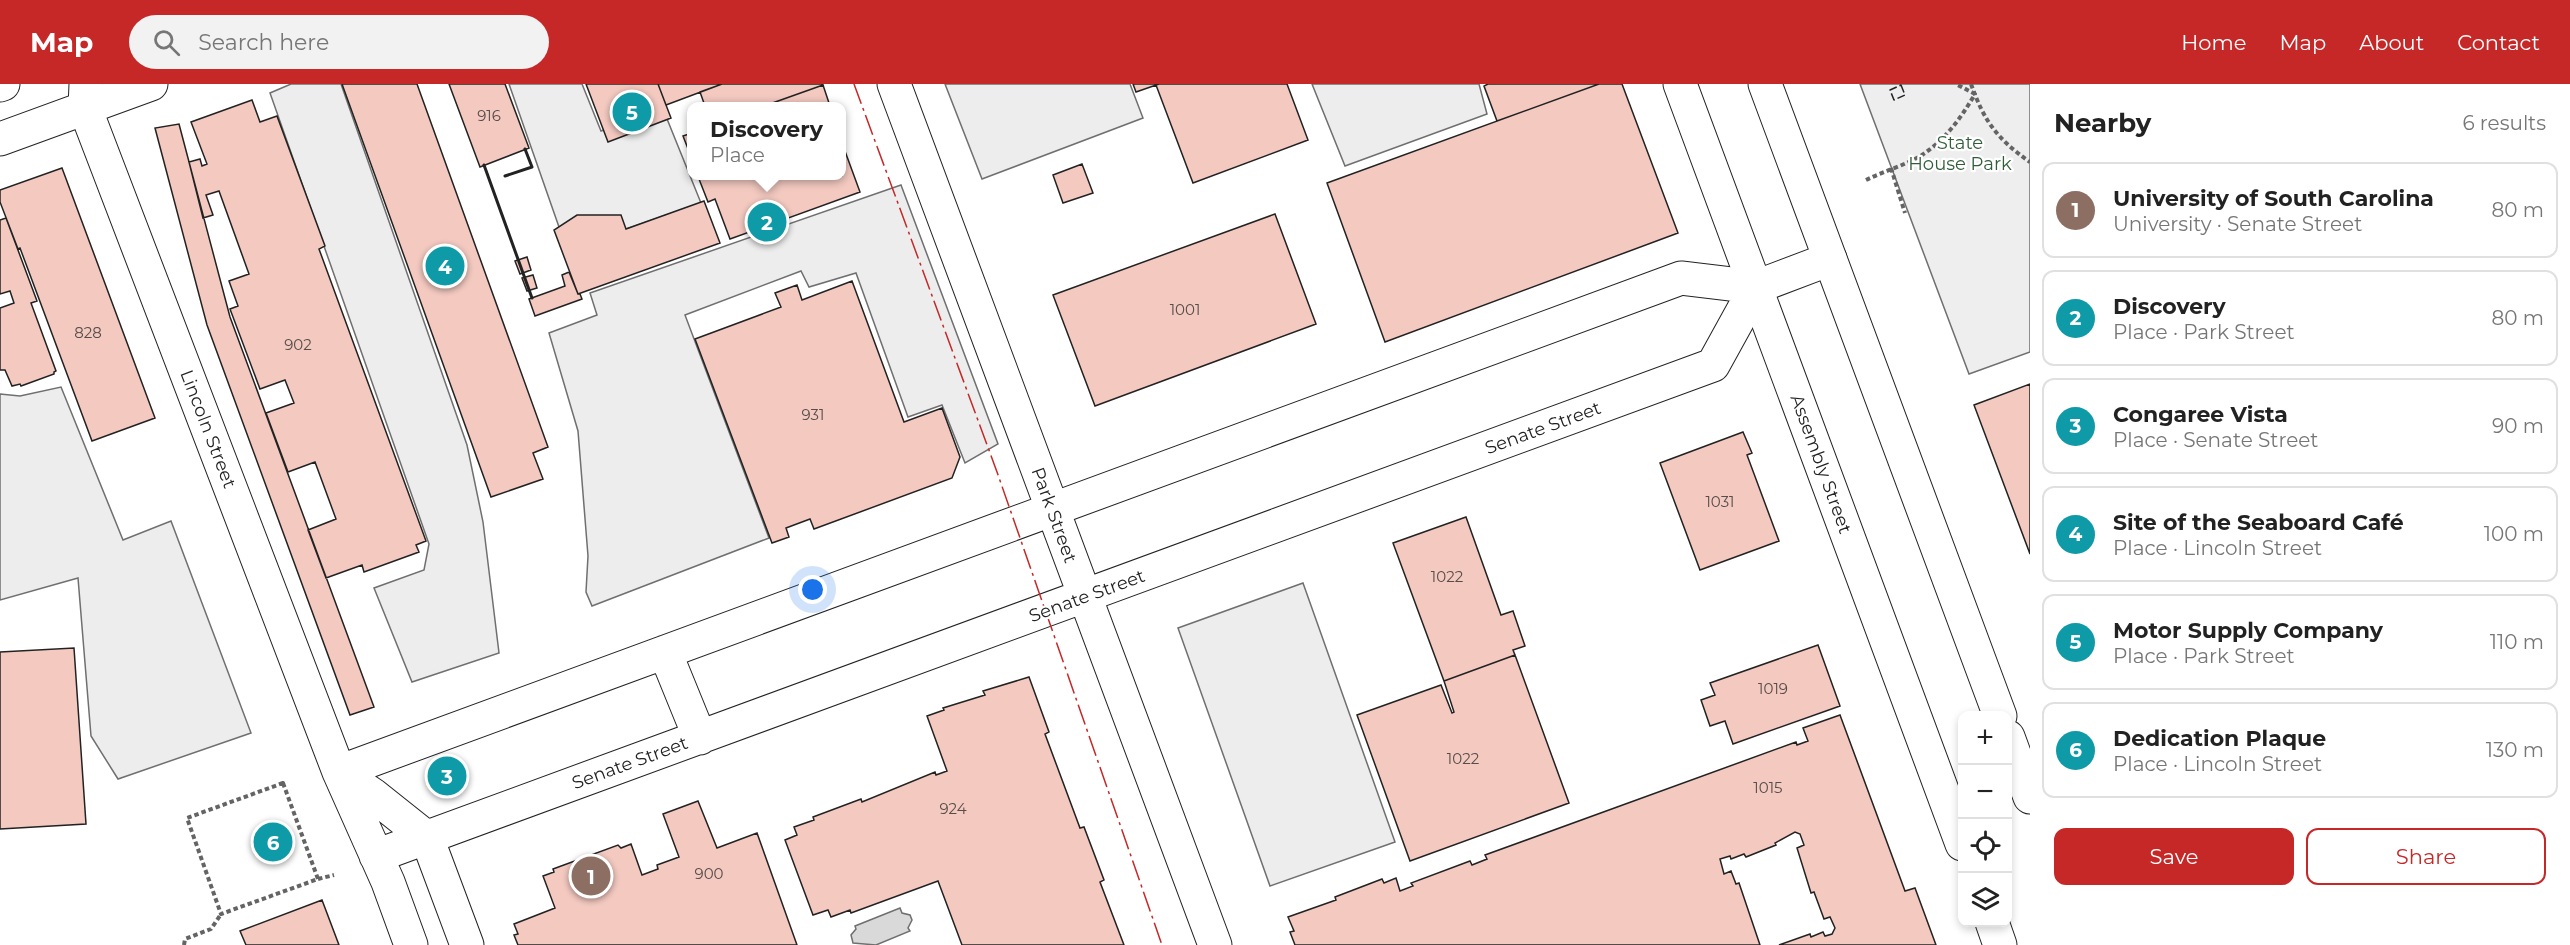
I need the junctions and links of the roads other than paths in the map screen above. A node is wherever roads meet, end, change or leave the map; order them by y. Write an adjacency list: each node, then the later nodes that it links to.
1 (150, 84): 5 (street)
2 (894, 84): 9 (street, Park Street)
3 (1680, 84): 8 (street, Assembly Street)
4 (1765, 84): 7 (street)
5 (86, 96): 6 (street); 15 (street, Lincoln Street)
6 (0, 139)
7 (1830, 260): 8 (street); 12 (street)
8 (1756, 287): 9 (street); 10 (street, Senate Street); 17 (street, Assembly Street)
9 (1053, 509): 10 (street, Park Street); 11 (street)
10 (1085, 597): 13 (street, Senate Street); 23 (street, Park Street)
11 (665, 652): 13 (street); 15 (street)
12 (1998, 711)
13 (700, 738): 18 (street, Senate Street)
14 (2012, 750): 16 (street)
15 (339, 772): 18 (street); 19 (street, Lincoln Street)
16 (2030, 797)
17 (1958, 833)
18 (427, 838): 19 (street, Senate Street); 22 (street)
19 (376, 856): 21 (street, Lincoln Street)
20 (1994, 927): 24 (street)
21 (411, 945)
22 (467, 945)
23 (1215, 945)
24 (2000, 945)

